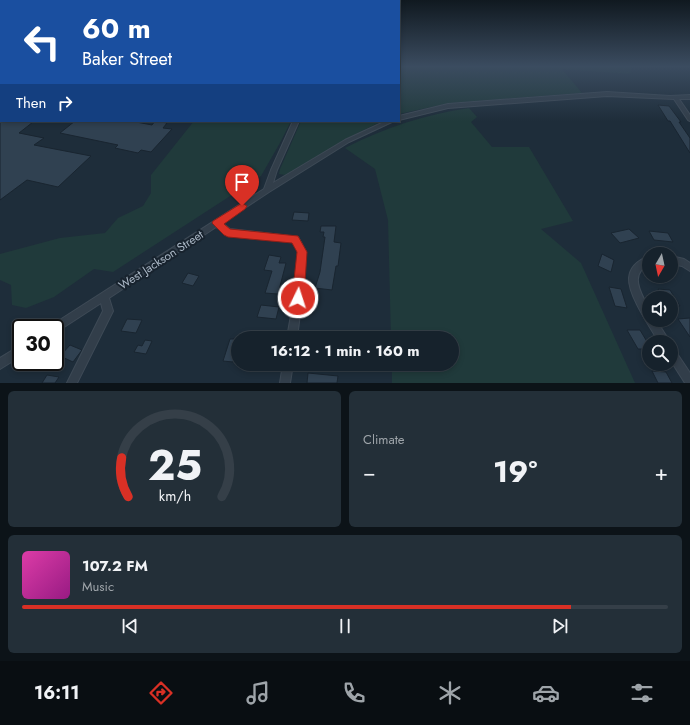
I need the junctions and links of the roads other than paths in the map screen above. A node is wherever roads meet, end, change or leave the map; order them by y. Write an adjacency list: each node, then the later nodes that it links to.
1 (690, 97): 2 (street)
2 (676, 98): 3 (street); 4 (street)
3 (400, 118)
4 (690, 119)
5 (296, 122): 7 (street)
6 (389, 122): 7 (street, West Jackson Street)
7 (267, 190): 8 (street, West Jackson Street)
8 (217, 223): 12 (street, West Jackson Street); 15 (street)
9 (678, 262): 11 (street)
10 (642, 264): 13 (street)
11 (690, 267)
12 (104, 296): 14 (street, West Jackson Street); 21 (street)
13 (642, 304)
14 (64, 322)
15 (293, 331)
16 (12, 356): 18 (street)
17 (678, 363): 20 (street)
18 (0, 364)
19 (287, 371): 22 (street)
20 (690, 382)
21 (72, 383)
22 (285, 383)

